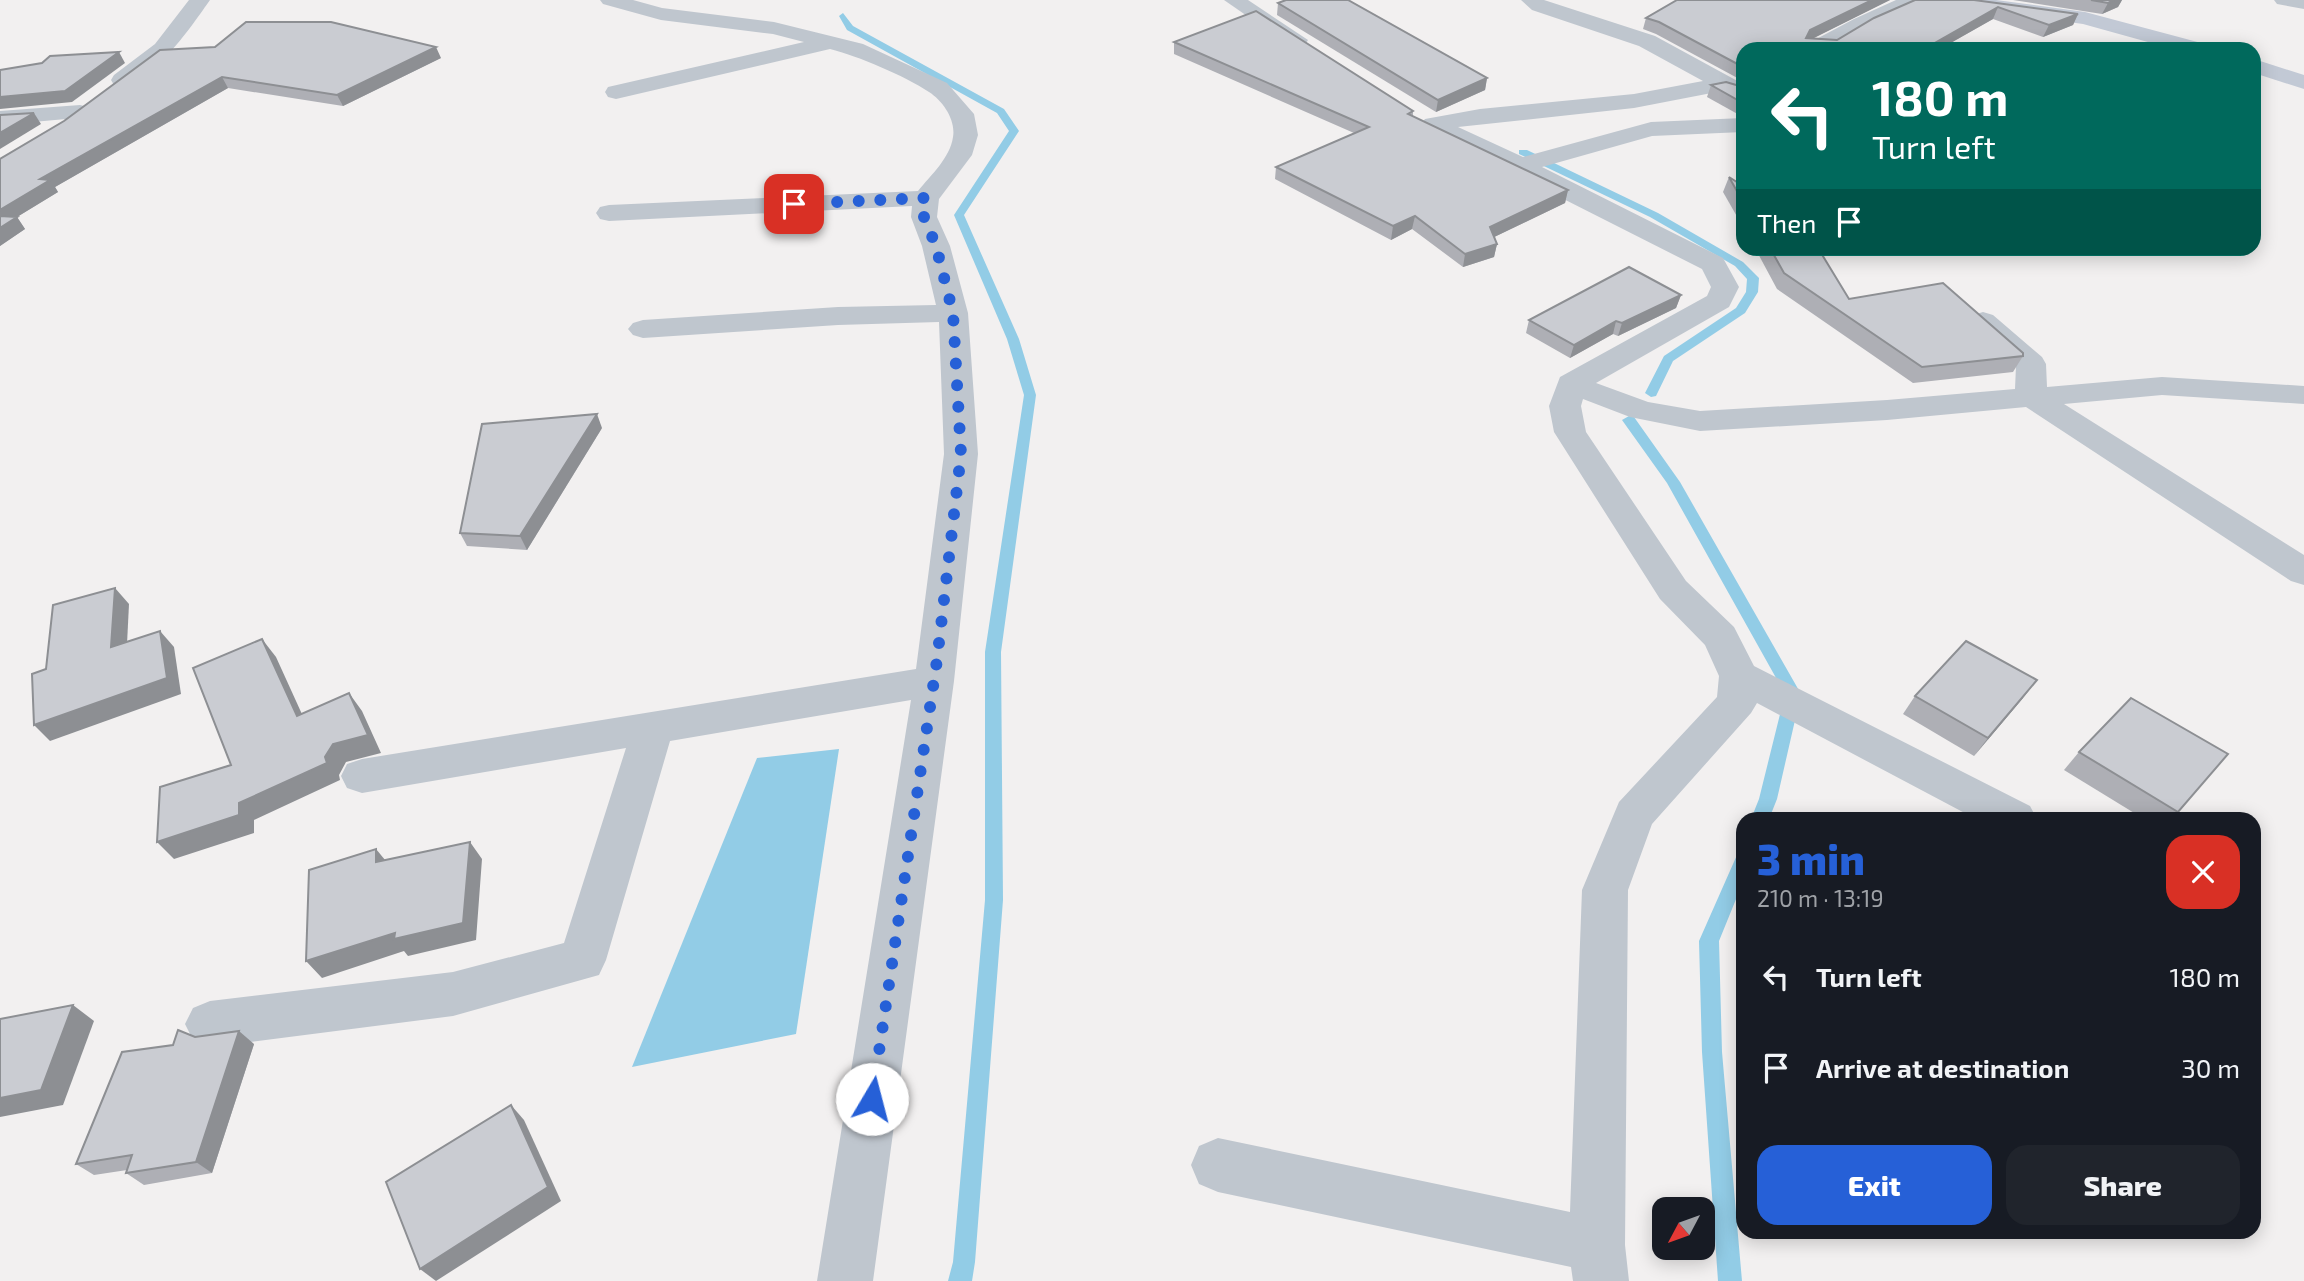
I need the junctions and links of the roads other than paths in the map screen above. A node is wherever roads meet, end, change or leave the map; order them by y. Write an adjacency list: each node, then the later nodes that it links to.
1 (200, 0): 18 (street)
2 (610, 0): 11 (street)
3 (1234, 0): 12 (street)
4 (1531, 0): 15 (street)
5 (1913, 0): 9 (street)
6 (1950, 0): 10 (main road)
7 (2284, 0): 8 (street)
8 (2304, 3)
9 (1827, 42)
10 (2172, 42)
11 (831, 43): 16 (street); 24 (street)
12 (1315, 52)
13 (2261, 68): 14 (main road)
14 (2304, 82)
15 (1734, 88): 17 (street)
16 (616, 92)
17 (1588, 107): 22 (street); 23 (street)
18 (80, 112): 19 (street); 21 (street)
19 (0, 118)
20 (1736, 125): 22 (street)
21 (41, 138)
22 (1588, 146): 23 (street)
23 (1519, 166): 29 (street)
24 (926, 198): 25 (street); 27 (street)
25 (609, 213)
26 (1962, 302): 31 (street)
27 (953, 313): 28 (street); 34 (street)
28 (643, 329)
29 (1572, 384): 31 (street); 33 (street)
30 (2304, 395): 31 (street)
31 (2031, 397): 32 (street)
32 (2304, 572)
33 (1739, 676): 37 (street); 40 (street)
34 (934, 681): 35 (street); 41 (street)
35 (653, 728): 36 (street); 38 (street)
36 (362, 776)
37 (2001, 812)
38 (210, 1024)
39 (1218, 1166): 40 (street)
40 (1599, 1263)
41 (845, 1281)

